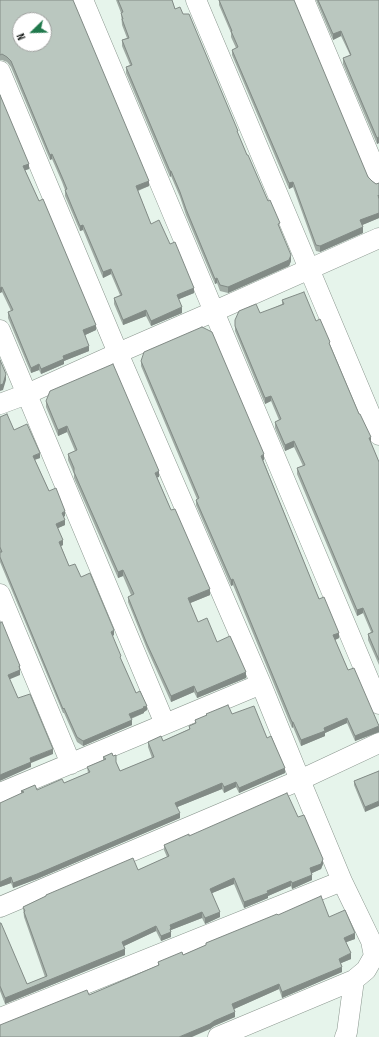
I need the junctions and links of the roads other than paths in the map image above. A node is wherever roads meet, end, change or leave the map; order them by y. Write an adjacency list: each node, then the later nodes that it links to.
1 (83, 0): 8 (street)
2 (196, 0): 7 (street)
3 (304, 0): 5 (street)
4 (0, 71): 10 (street)
5 (379, 178)
6 (379, 238): 7 (street)
7 (310, 269): 8 (street); 13 (street)
8 (215, 311): 10 (street); 16 (street)
9 (0, 330): 11 (street)
10 (118, 353): 11 (street); 15 (street)
11 (27, 394): 12 (street); 17 (street)
12 (0, 404)
13 (379, 435)
14 (0, 594): 19 (street)
15 (261, 684): 17 (street); 20 (street)
16 (379, 704)
17 (165, 724): 19 (street)
18 (379, 743): 20 (street)
19 (71, 764): 21 (street)
20 (300, 780): 22 (street); 23 (street)
21 (0, 793)
22 (342, 881): 24 (street); 25 (street)
23 (0, 906)
24 (354, 980): 26 (street); 27 (street)
25 (0, 1018)
26 (218, 1037)
27 (345, 1037)

